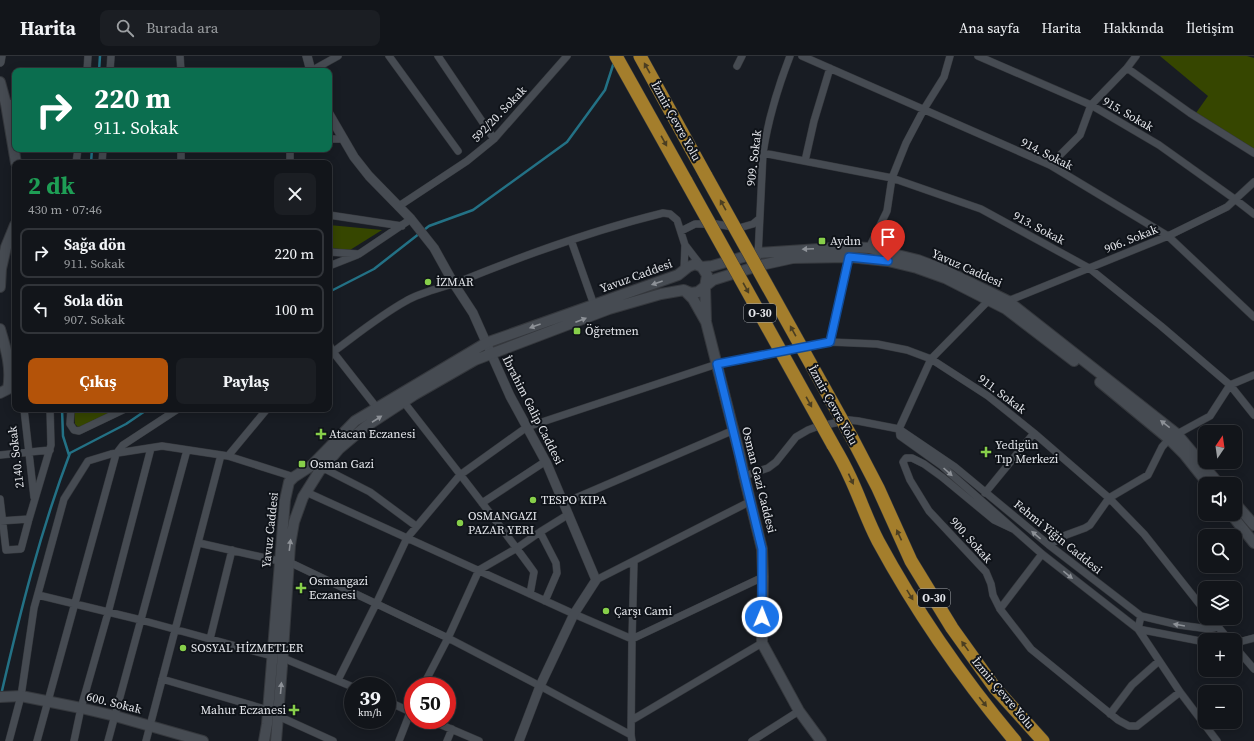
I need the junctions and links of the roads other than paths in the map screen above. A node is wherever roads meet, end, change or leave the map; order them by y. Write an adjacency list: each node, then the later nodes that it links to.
1 (1, 56): 18 (street)
2 (88, 56): 20 (street)
3 (112, 56): 21 (street)
4 (180, 56): 22 (street)
5 (307, 56): 23 (street)
6 (338, 56): 24 (street)
7 (389, 56): 36 (street)
8 (438, 56): 33 (street)
9 (567, 56): 33 (street, 592/20. Sokak)
10 (616, 56): 206 (highway, İzmir Çevre Yolu / O-30, one-way to 206, bridge)
11 (640, 56): 207 (highway, İzmir Çevre Yolu / O-30, one-way to 11, bridge)
12 (742, 56): 19 (street)
13 (790, 56): 38 (street, 909. Sokak)
14 (802, 56): 25 (street, 914. Sokak)
15 (950, 56): 30 (street)
16 (978, 56): 29 (street, 915. Sokak)
17 (1136, 56): 26 (street)
18 (0, 62)
19 (737, 66)
20 (87, 68)
21 (110, 68)
22 (181, 68)
23 (310, 68)
24 (316, 68)
25 (830, 68): 30 (street, 914. Sokak); 39 (street)
26 (1127, 68): 29 (street); 37 (street)
27 (0, 82): 28 (main road)
28 (10, 104): 32 (main road)
29 (1091, 106): 40 (street); 43 (street, 915. Sokak)
30 (924, 109): 40 (street, 914. Sokak); 41 (street)
31 (332, 119): 35 (street, İbrahim Galip Caddesi)
32 (12, 124)
33 (494, 138): 44 (street, 592/20. Sokak)
34 (332, 139): 35 (street)
35 (343, 139): 44 (street, İbrahim Galip Caddesi)
36 (458, 151)
37 (1254, 153)
38 (763, 154): 39 (street, 913. Sokak); 47 (street, 909. Sokak)
39 (804, 162): 41 (street, 913. Sokak)
40 (1050, 165): 52 (street, 914. Sokak)
41 (892, 178): 55 (street); 64 (street, 913. Sokak)
42 (1254, 182): 43 (street, 906. Sokak)
43 (1236, 200): 45 (street, 915. Sokak); 52 (street, 906. Sokak)
44 (400, 206): 48 (street, İbrahim Galip Caddesi)
45 (1254, 214)
46 (332, 215): 49 (street)
47 (759, 219): 51 (street); 58 (street, 909. Sokak)
48 (414, 223): 49 (street); 66 (street, İbrahim Galip Caddesi)
49 (402, 226): 59 (street)
50 (12, 231): 56 (main road)
51 (681, 231): 53 (street); 54 (street)
52 (1168, 236): 64 (street, 906. Sokak); 73 (street, 914. Sokak)
53 (571, 240): 66 (street); 72 (street)
54 (685, 245): 63 (street); 65 (street)
55 (869, 248): 58 (main road, Yavuz Caddesi, one-way to 58); 71 (main road, Yavuz Caddesi)
56 (2, 249): 67 (main road)
57 (332, 252): 59 (street)
58 (757, 253): 62 (street, 909. Sokak); 63 (main road, Yavuz Caddesi)
59 (359, 254): 61 (street)
60 (849, 257): 62 (main road, Yavuz Caddesi); 70 (main road, Yavuz Caddesi); 76 (street)
61 (332, 265)
62 (762, 265): 68 (main road, Yavuz Caddesi)
63 (702, 267): 65 (main road, Yavuz Caddesi); 68 (main road)
64 (1089, 268): 71 (street, 906. Sokak); 84 (street, 913. Sokak)
65 (684, 271): 69 (main road); 72 (main road, Yavuz Caddesi, one-way to 72)
66 (454, 284): 77 (street, İbrahim Galip Caddesi); 78 (street)
67 (0, 285)
68 (705, 287): 69 (main road, Yavuz Caddesi); 74 (main road)
69 (684, 290): 74 (main road, Osman Gazi Caddesi); 80 (main road, Yavuz Caddesi, one-way to 69)
70 (988, 300): 81 (street); 99 (main road, Yavuz Caddesi)
71 (1008, 301): 99 (main road, Yavuz Caddesi, one-way to 71)
72 (594, 305): 77 (main road, Yavuz Caddesi, one-way to 77)
73 (1254, 317)
74 (706, 322): 82 (main road, Osman Gazi Caddesi)
75 (0, 329): 85 (main road)
76 (830, 342): 81 (street, 911. Sokak); 82 (street, 911. Sokak)
77 (486, 343): 80 (street, İbrahim Galip Caddesi); 87 (main road, Yavuz Caddesi)
78 (332, 352)
79 (332, 354): 87 (street)
80 (491, 354): 86 (main road, Yavuz Caddesi); 95 (street, İbrahim Galip Caddesi)
81 (931, 359): 96 (street); 98 (street, 911. Sokak)
82 (717, 364): 95 (street, 911. Sokak); 97 (main road, Osman Gazi Caddesi)
83 (1254, 375): 84 (street)
84 (1230, 385): 94 (street, 913. Sokak); 99 (street)
85 (8, 387)
86 (403, 401): 108 (main road, Yavuz Caddesi, one-way to 86); 109 (street)
87 (377, 408): 111 (main road, Yavuz Caddesi)
88 (24, 412): 103 (street, 2140. Sokak)
89 (50, 412): 101 (street)
90 (71, 412): 91 (street)
91 (118, 412)
92 (173, 412): 104 (street)
93 (264, 412): 106 (street)
94 (1254, 415)
95 (527, 427): 107 (street, İbrahim Galip Caddesi); 109 (street, 911. Sokak)
96 (899, 429): 110 (street, Fehmi Yiğin Caddesi); 115 (street, Fehmi Yiğin Caddesi); 130 (street, Fehmi Yiğin Caddesi, one-way to 130)
97 (734, 430): 110 (main road, Osman Gazi Caddesi); 122 (street)
98 (1034, 433): 115 (street); 117 (street, 911. Sokak)
99 (1172, 436): 112 (main road, Yavuz Caddesi); 113 (main road, Yavuz Caddesi); 117 (street)
100 (151, 448): 102 (street); 104 (street); 151 (street)
101 (50, 450): 103 (street); 119 (street)
102 (188, 450): 106 (street); 154 (street)
103 (29, 452): 105 (street); 119 (street, 2140. Sokak)
104 (116, 454): 145 (street); 148 (street)
105 (0, 455)
106 (225, 455): 111 (street); 133 (street)
107 (546, 461): 121 (street); 122 (street, İbrahim Galip Caddesi)
108 (323, 468): 116 (main road, Yavuz Caddesi); 129 (street)
109 (460, 476): 121 (street); 129 (street, 911. Sokak)
110 (744, 476): 120 (main road, Osman Gazi Caddesi)
111 (294, 477): 114 (main road, Yavuz Caddesi); 116 (main road)
112 (1202, 477)
113 (1212, 477)
114 (287, 488): 116 (main road); 139 (main road, Yavuz Caddesi)
115 (985, 493): 135 (street, Fehmi Yiğin Caddesi, one-way to 115)
116 (305, 495): 132 (street); 139 (main road, Yavuz Caddesi, one-way to 116)
117 (1109, 498): 135 (street); 147 (street, 911. Sokak)
118 (0, 499): 126 (street)
119 (34, 501): 125 (street)
120 (751, 501): 140 (street); 142 (main road, Osman Gazi Caddesi)
121 (482, 502): 136 (street)
122 (564, 502): 124 (street, İbrahim Galip Caddesi)
123 (1242, 511): 128 (main road)
124 (568, 514): 131 (street); 143 (street, İbrahim Galip Caddesi)
125 (29, 519): 126 (street); 126 (street)
126 (1, 521)
127 (1237, 521): 134 (main road)
128 (1254, 525)
129 (416, 526): 132 (street, 911. Sokak)
130 (1013, 529): 138 (street, Fehmi Yiğin Caddesi); 150 (street, 900. Sokak)
131 (540, 532): 136 (street); 146 (street)
132 (407, 538): 141 (street); 149 (street, 911. Sokak)
133 (199, 543): 137 (street); 157 (street)
134 (1254, 543)
135 (1049, 545): 153 (street, Fehmi Yiğin Caddesi)
136 (517, 548): 141 (street); 144 (street)
137 (232, 550): 139 (street); 161 (street)
138 (1042, 554): 150 (street); 156 (street, Fehmi Yiğin Caddesi, one-way to 156)
139 (284, 561): 149 (street); 167 (main road, Yavuz Caddesi); 169 (main road, Yavuz Caddesi)
140 (634, 561): 143 (street); 162 (street)
141 (479, 570): 144 (street); 159 (street)
142 (763, 577): 162 (street); 165 (main road, Osman Gazi Caddesi)
143 (596, 580): 152 (street)
144 (530, 594): 146 (street)
145 (38, 595): 148 (street); 177 (street)
146 (545, 601): 152 (street)
147 (1198, 602)
148 (74, 603): 151 (street); 179 (street)
149 (376, 604): 159 (street); 173 (street, 911. Sokak)
150 (1000, 609): 183 (street, 900. Sokak)
151 (108, 613): 154 (street); 180 (street)
152 (574, 614): 162 (street); 175 (street)
153 (1141, 616): 155 (street, Fehmi Yiğin Caddesi, one-way to 153); 156 (street)
154 (141, 620): 157 (street); 184 (street)
155 (1218, 626): 158 (street)
156 (1138, 629): 163 (street, Fehmi Yiğin Caddesi); 168 (street)
157 (176, 630): 161 (street); 172 (street)
158 (1224, 633)
159 (448, 638): 171 (street); 175 (street)
160 (1254, 638): 164 (street)
161 (210, 639): 167 (street)
162 (632, 639): 186 (street)
163 (1198, 641)
164 (1242, 641)
165 (762, 643): 182 (main road, Osman Gazi Caddesi); 186 (street)
166 (1242, 655): 170 (street)
167 (272, 656): 181 (main road, Yavuz Caddesi)
168 (1159, 661): 176 (street); 183 (street)
169 (282, 666): 173 (street); 185 (main road, Yavuz Caddesi, one-way to 169)
170 (1254, 668)
171 (428, 677)
172 (162, 680): 181 (street); 187 (street)
173 (338, 680): 174 (street)
174 (344, 683)
175 (540, 686): 190 (street); 203 (street)
176 (1180, 692): 183 (street, 900. Sokak); 208 (street)
177 (20, 696): 178 (main road, 600. Sokak); 179 (main road, 600. Sokak); 191 (street)
178 (0, 697)
179 (47, 701): 180 (main road, 600. Sokak); 192 (street)
180 (81, 708): 184 (main road, 600. Sokak); 193 (street)
181 (268, 710): 197 (main road, Yavuz Caddesi)
182 (799, 711): 204 (street); 205 (main road, Osman Gazi Caddesi)
183 (1110, 714)
184 (115, 716): 187 (main road, 600. Sokak); 194 (street)
185 (278, 716): 198 (main road, Yavuz Caddesi); 199 (street)
186 (632, 720): 190 (street)
187 (150, 726): 195 (street); 196 (main road, 600. Sokak)
188 (404, 729): 200 (street)
189 (452, 730): 201 (street); 202 (street)
190 (632, 738)
191 (9, 741)
192 (37, 741)
193 (74, 741)
194 (108, 741)
195 (146, 741)
196 (203, 741)
197 (264, 741)
198 (276, 741)
199 (332, 741)
200 (399, 741)
201 (448, 741)
202 (479, 741)
203 (519, 741)
204 (752, 741)
205 (821, 741)
206 (1015, 741)
207 (1043, 741)
208 (1217, 741)

